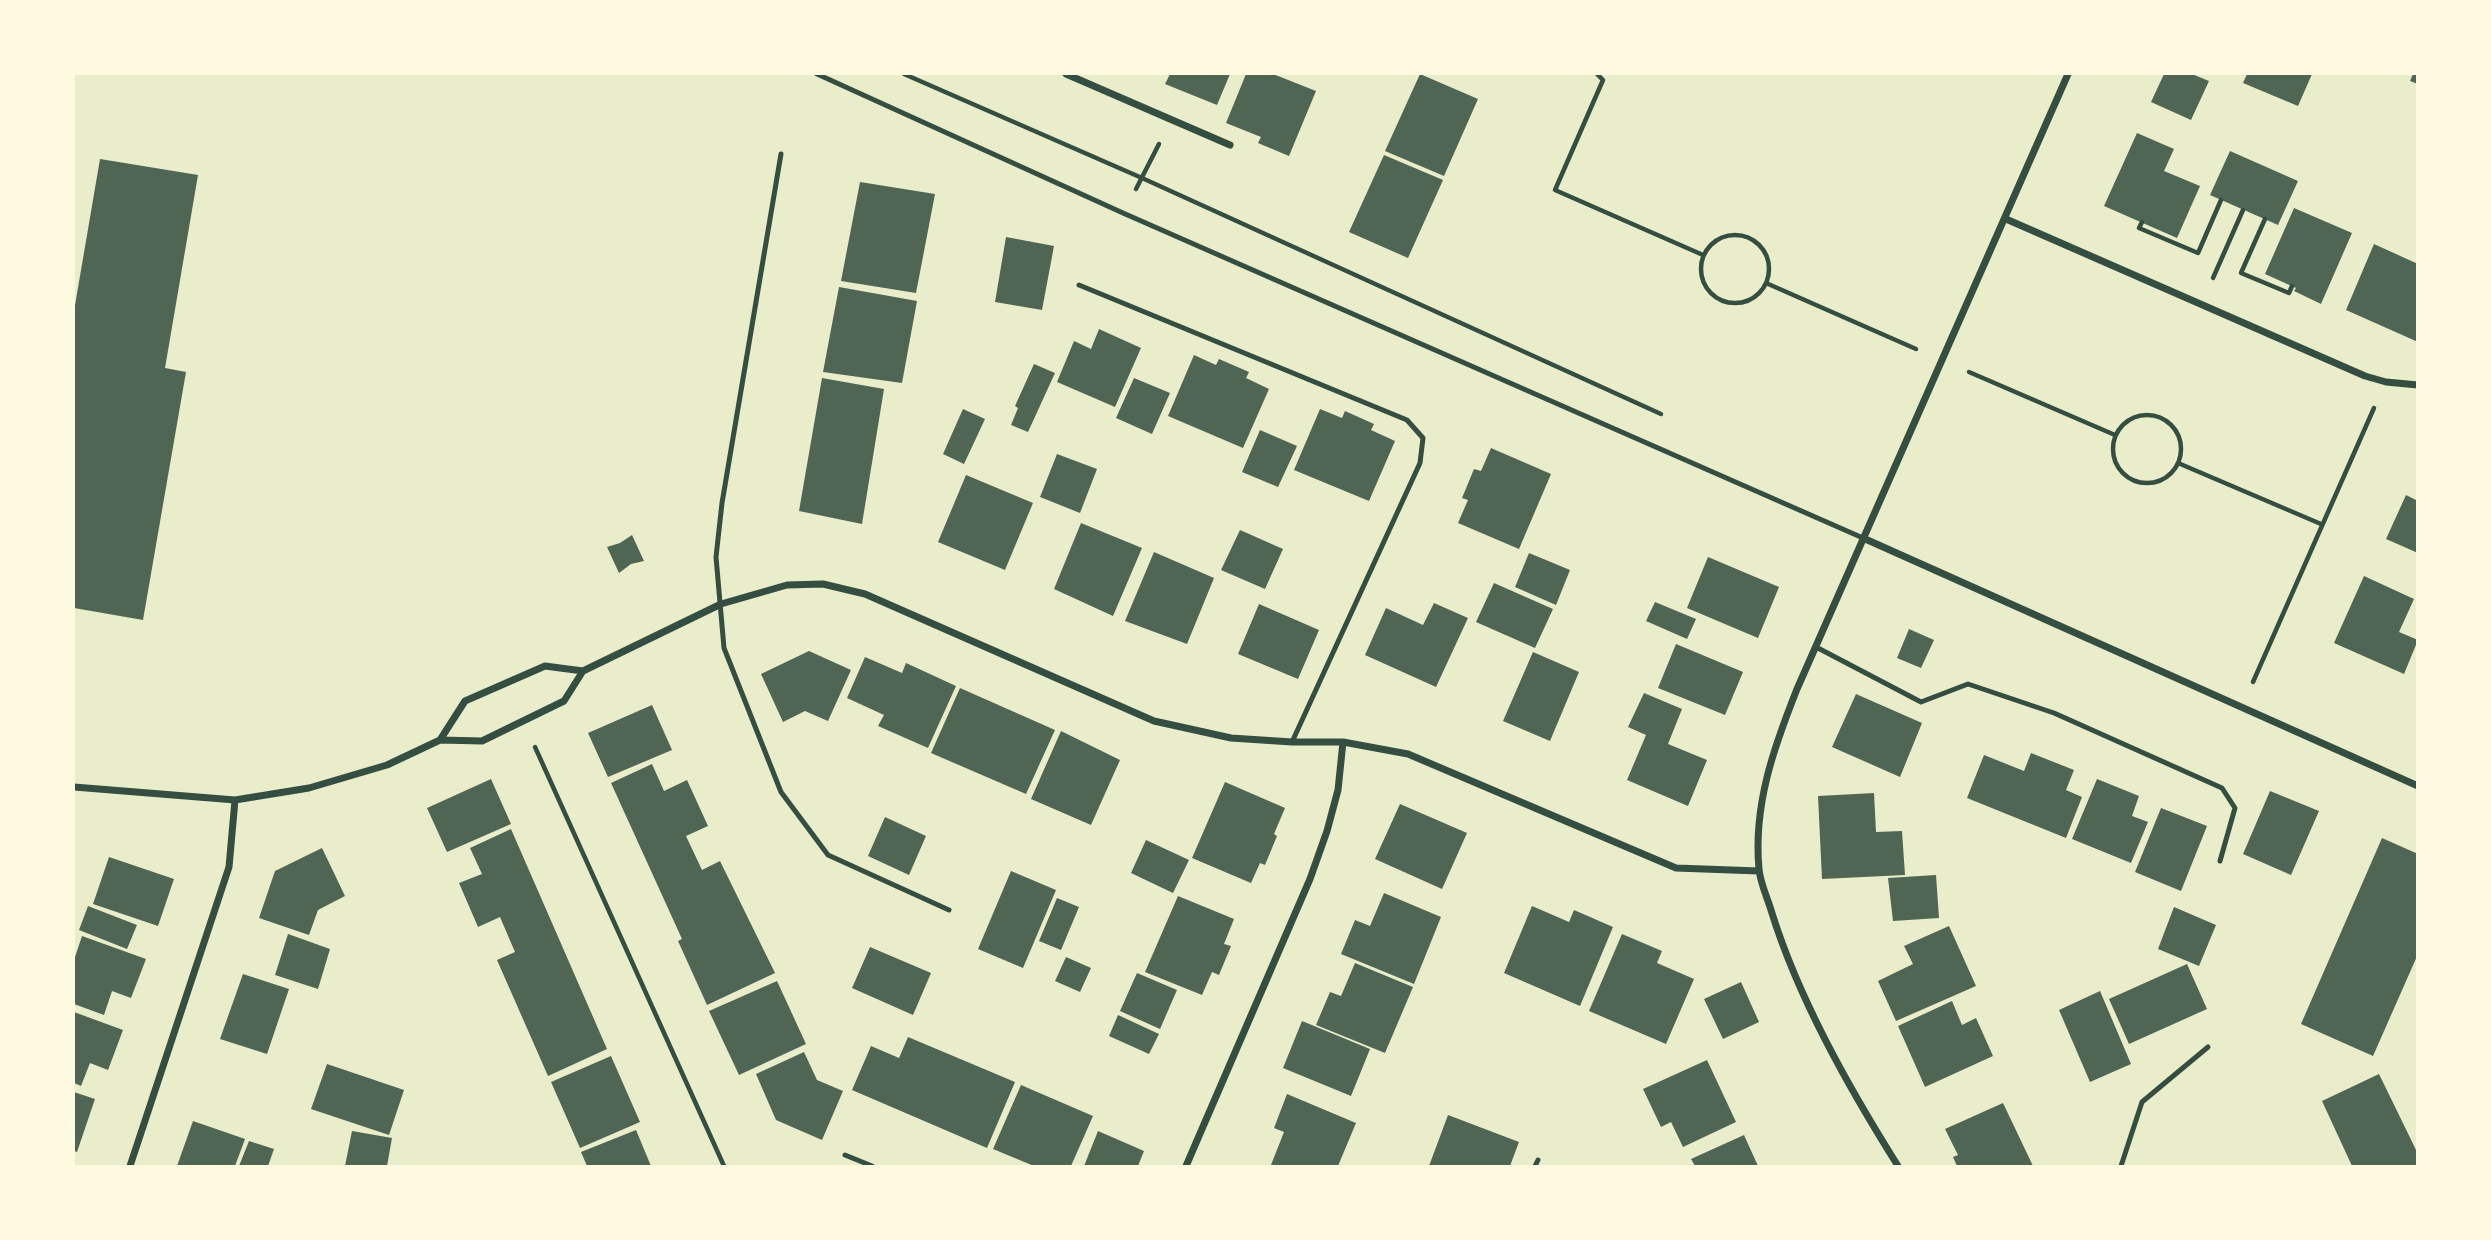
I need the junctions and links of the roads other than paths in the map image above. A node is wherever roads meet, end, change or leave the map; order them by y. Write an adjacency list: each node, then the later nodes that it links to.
1 (817, 74): 9 (lane)
2 (1066, 74): 4 (street)
3 (2068, 74): 6 (street)
4 (1230, 145)
5 (781, 154): 10 (lane)
6 (2006, 219): 8 (street); 9 (street)
7 (1079, 285): 14 (lane)
8 (2417, 385)
9 (1863, 538): 11 (street); 16 (street)
10 (721, 604): 12 (street); 14 (street); 21 (lane)
11 (1816, 648): 19 (lane); 20 (street)
12 (583, 671): 13 (street); 13 (street)
13 (440, 740): 18 (street)
14 (1292, 742): 15 (street)
15 (1343, 742): 20 (street); 27 (street)
16 (2417, 786)
17 (74, 787): 18 (street)
18 (235, 800): 25 (street)
19 (2220, 861)
20 (1759, 871): 29 (street)
21 (949, 910)
22 (2207, 1047): 30 (lane)
23 (845, 1155): 26 (lane)
24 (1538, 1160): 28 (lane)
25 (130, 1167)
26 (873, 1167)
27 (1186, 1167)
28 (1535, 1167)
29 (1898, 1167)
30 (2121, 1167)

